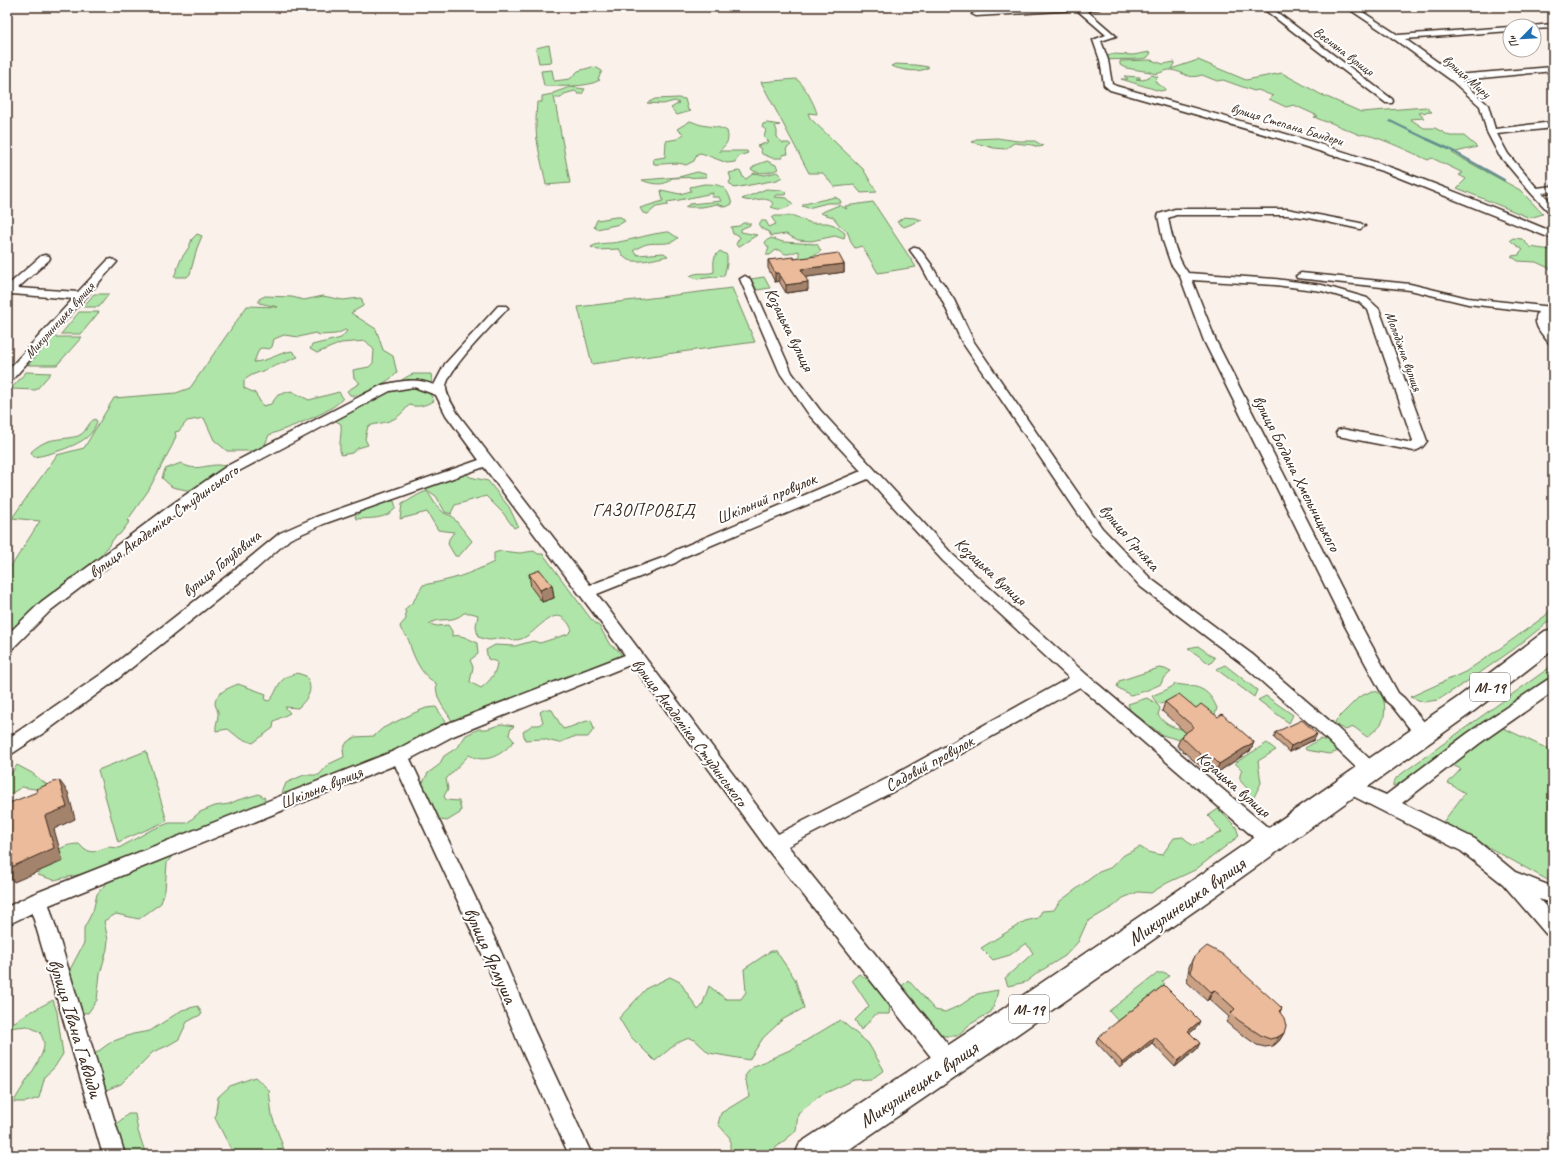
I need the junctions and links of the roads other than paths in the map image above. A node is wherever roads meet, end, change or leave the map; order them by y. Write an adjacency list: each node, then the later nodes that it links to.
1 (1099, 7): 4 (street)
2 (1265, 7): 12 (street, Весняна вулиця)
3 (1350, 7): 9 (street, вулиця Миру)
4 (1080, 8): 5 (street); 19 (street, вулиця Степана Бандери)
5 (976, 14)
6 (1553, 26): 7 (street)
7 (1542, 27)
8 (1502, 30): 9 (street)
9 (1397, 37): 11 (street, вулиця Миру)
10 (1553, 69): 11 (street)
11 (1454, 78): 14 (street, вулиця Миру)
12 (1389, 101)
13 (1553, 125): 14 (street)
14 (1492, 132): 16 (street, вулиця Миру)
15 (1553, 189): 16 (street)
16 (1534, 191): 17 (street, вулиця Миру)
17 (1553, 210)
18 (1360, 226): 23 (street, вулиця Богдана Хмельницького)
19 (1553, 236)
20 (915, 250): 45 (street, вулиця Гірняка)
21 (45, 258): 26 (street)
22 (112, 262): 27 (street, Микулинецька вулиця)
23 (1185, 276): 24 (street, Молодіжна вулиця); 42 (street, вулиця Богдана Хмельницького)
24 (1225, 278): 29 (street); 33 (street, Молодіжна вулиця)
25 (745, 279): 35 (street, Козацька вулиця)
26 (8, 291): 27 (street)
27 (80, 296): 31 (street, Микулинецька вулиця)
28 (502, 308): 32 (street)
29 (1549, 309): 30 (street)
30 (1553, 341)
31 (7, 378)
32 (441, 393): 34 (street, вулиця Академіка Студинського); 38 (street, вулиця Академіка Студинського)
33 (1343, 433)
34 (488, 461): 36 (street, вулиця Академіка Студинського); 43 (street, вулиця Голубовича)
35 (869, 473): 36 (street, Шкільний провулок); 40 (street, Козацька вулиця)
36 (587, 592): 39 (street, вулиця Академіка Студинського)
37 (1553, 637): 42 (highway, Микулинецька вулиця / М-19)
38 (7, 644)
39 (635, 657): 44 (street, Шкільна вулиця); 49 (street, вулиця Академіка Студинського)
40 (1081, 679): 48 (street, Козацька вулиця); 49 (street, Садовий провулок)
41 (1553, 684): 47 (street)
42 (1424, 734): 45 (highway, Микулинецька вулиця / М-19)
43 (7, 748)
44 (400, 756): 52 (street, Шкільна вулиця); 57 (street, вулиця Ярмуша)
45 (1371, 771): 46 (highway, Микулинецька вулиця / М-19)
46 (1349, 786): 47 (street); 48 (highway, Микулинецька вулиця / М-19)
47 (1386, 804): 50 (street)
48 (1271, 841): 55 (highway, Микулинецька вулиця / М-19)
49 (775, 844): 55 (street, вулиця Академіка Студинського)
50 (1508, 878): 51 (street); 54 (street)
51 (1553, 896)
52 (38, 901): 53 (street, Шкільна вулиця); 56 (street, вулиця Івана Гавдиди)
53 (7, 916)
54 (1553, 928)
55 (950, 1064): 58 (highway, Микулинецька вулиця / М-19)
56 (114, 1155)
57 (581, 1155)
58 (812, 1155)

